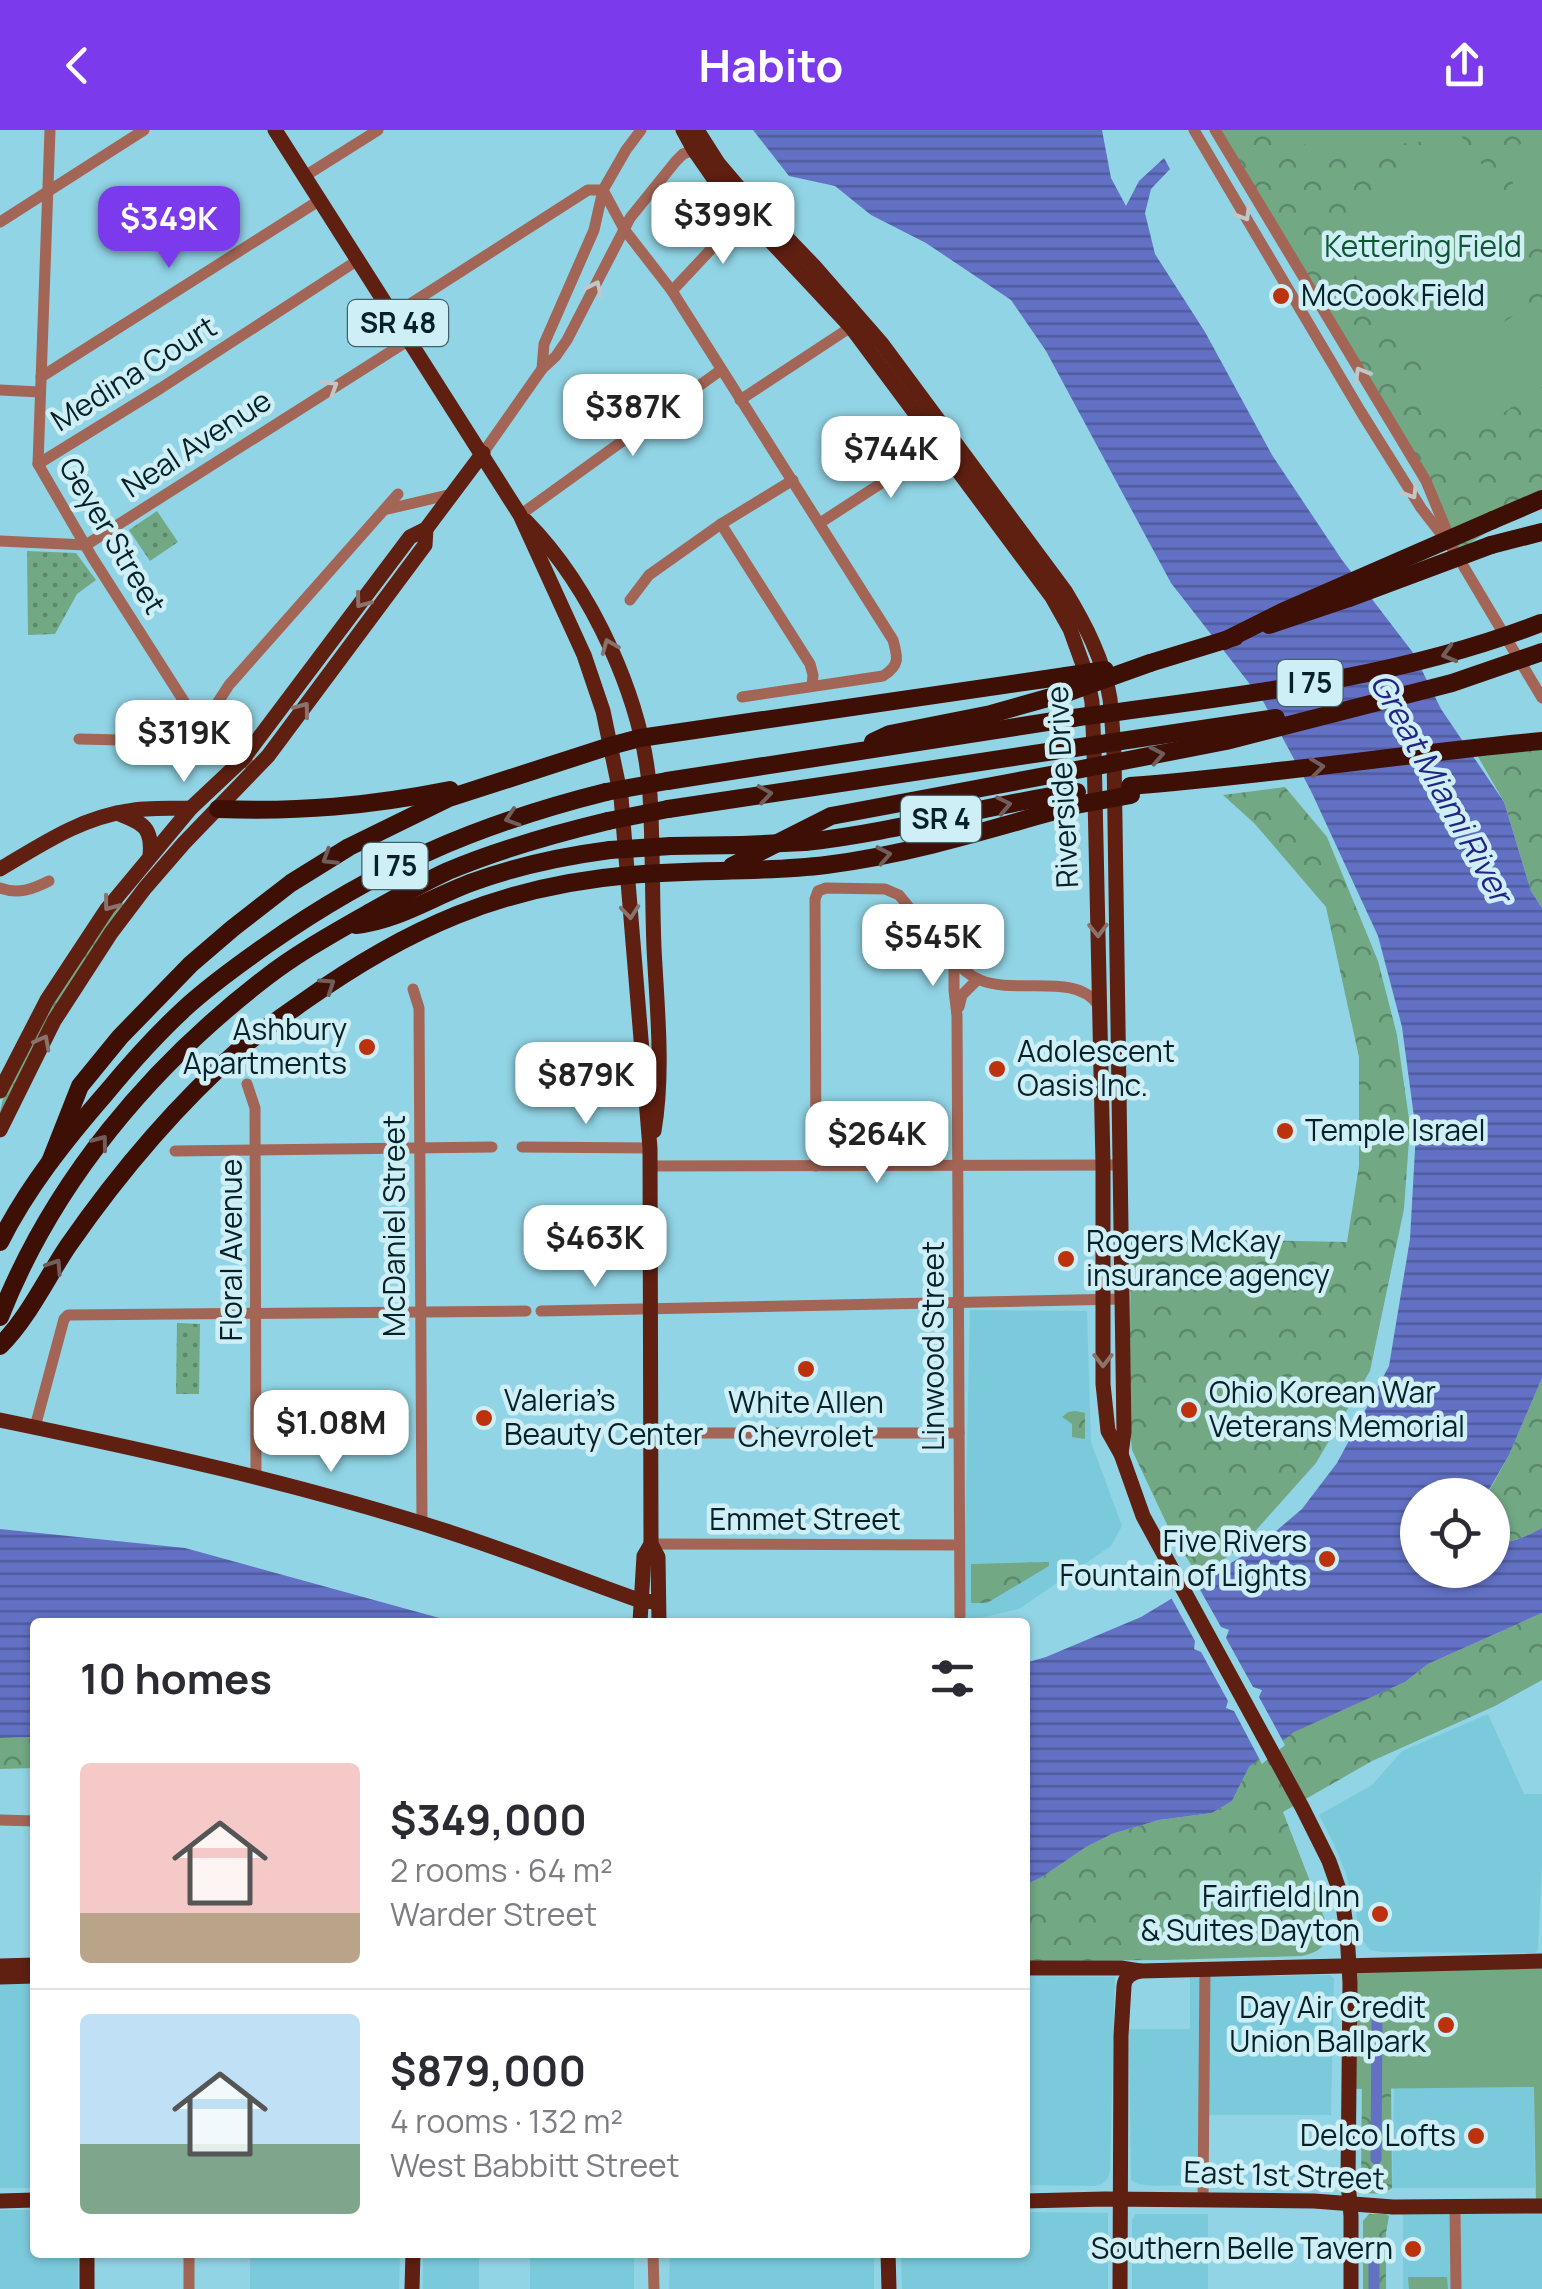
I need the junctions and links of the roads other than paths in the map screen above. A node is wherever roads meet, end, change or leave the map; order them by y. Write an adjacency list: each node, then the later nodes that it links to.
1 (50, 130): 13 (street, Geyer Street)
2 (144, 130): 13 (street)
3 (275, 130): 11 (main road, SR 48)
4 (378, 130): 11 (street)
5 (641, 130): 12 (street)
6 (684, 130): 10 (main road, Riverside Drive)
7 (698, 130): 93 (main road, Riverside Drive)
8 (1194, 130): 44 (street, one-way to 44)
9 (1215, 130): 44 (street, one-way to 9)
10 (694, 150): 15 (main road, Riverside Drive); 17 (street)
11 (305, 176): 14 (main road, SR 48)
12 (603, 190): 17 (street); 20 (street); 23 (street)
13 (47, 192): 16 (street); 25 (street, Geyer Street)
14 (320, 200): 18 (main road, SR 48); 25 (street)
15 (744, 214): 19 (street); 21 (main road, Riverside Drive)
16 (0, 222)
17 (624, 229): 19 (street); 23 (street, one-way to 17)
18 (358, 260): 20 (main road, SR 48); 31 (street, Medina Court)
19 (672, 291): 24 (street)
20 (393, 315): 22 (main road, SR 48)
21 (851, 327): 28 (street); 29 (main road, Riverside Drive)
22 (409, 340): 30 (main road, SR 48); 43 (street, Neal Avenue, one-way to 22)
23 (542, 368): 30 (street)
24 (721, 370): 28 (street); 37 (street)
25 (41, 377): 27 (street, Geyer Street)
26 (0, 390): 27 (street)
27 (40, 392): 31 (street, Geyer Street)
28 (740, 400): 32 (street)
29 (940, 444): 38 (street); 79 (main road, Riverside Drive, one-way to 79)
30 (483, 454): 34 (main road); 37 (main road, SR 48)
31 (38, 464): 43 (street, Geyer Street)
32 (793, 480): 38 (street); 39 (street)
33 (398, 494): 36 (street)
34 (452, 494): 36 (street); 40 (main road)
35 (1542, 499): 47 (highway, bridge)
36 (382, 512): 57 (street)
37 (520, 515): 55 (main road, SR 48, one-way to 37); 59 (main road, SR 48)
38 (820, 523): 50 (street)
39 (721, 524): 45 (street); 50 (street)
40 (426, 529): 61 (main road, one-way to 61); 62 (main road, one-way to 40)
41 (1542, 532): 47 (highway, bridge)
42 (0, 541): 43 (street)
43 (86, 545): 54 (street, Geyer Street)
44 (1455, 552): 52 (street)
45 (630, 600)
46 (1541, 622): 60 (highway, I 75, one-way to 60, bridge)
47 (1224, 641): 49 (highway, bridge)
48 (1542, 652): 53 (highway, I 75, bridge)
49 (1068, 684): 55 (highway); 60 (highway)
50 (812, 686): 51 (street)
51 (742, 697)
52 (1542, 698)
53 (1370, 703): 70 (highway, one-way to 53, bridge); 75 (highway, I 75, one-way to 53, bridge)
54 (192, 714)
55 (640, 738): 59 (highway); 71 (main road, SR 48)
56 (79, 739): 57 (street)
57 (206, 742): 61 (street)
58 (1542, 742): 64 (highway, one-way to 58, bridge)
59 (610, 746): 63 (highway); 72 (main road, SR 48)
60 (854, 751): 90 (highway, I 75, one-way to 90, bridge)
61 (242, 759): 62 (street); 65 (main road)
62 (256, 770): 66 (main road)
63 (480, 788): 66 (highway); 90 (highway, one-way to 90)
64 (1077, 798): 70 (highway, one-way to 64); 75 (highway, SR 4, one-way to 64, bridge)
65 (192, 808): 66 (street); 67 (main road); 68 (main road)
66 (218, 810): 83 (main road, one-way to 66)
67 (117, 813): 68 (main road); 69 (main road)
68 (150, 856): 82 (main road, one-way to 82)
69 (0, 868)
70 (717, 870): 71 (highway)
71 (652, 873): 72 (highway); 86 (main road, SR 48)
72 (627, 875): 86 (main road, SR 48, one-way to 86); 106 (highway, one-way to 72)
73 (49, 880): 74 (street)
74 (0, 888)
75 (345, 926): 105 (highway, I 75, one-way to 75)
76 (954, 961): 77 (street); 80 (street, Linwood Street); 95 (street)
77 (978, 980): 79 (street); 80 (street)
78 (413, 989): 87 (street, McDaniel Street)
79 (1098, 1005): 91 (main road, Riverside Drive)
80 (957, 1016): 92 (street, Linwood Street)
81 (247, 1084): 88 (street, Floral Avenue)
82 (0, 1090)
83 (0, 1130)
84 (492, 1147): 87 (street)
85 (522, 1147): 86 (street)
86 (650, 1148): 94 (main road, SR 48)
87 (420, 1149): 88 (street); 103 (street, McDaniel Street)
88 (256, 1150): 89 (street); 104 (street, Floral Avenue)
89 (175, 1151)
90 (50, 1162): 96 (highway, I 75)
91 (1102, 1164): 92 (street); 93 (street); 97 (main road, Riverside Drive)
92 (958, 1165): 95 (street); 99 (street, Linwood Street)
93 (1120, 1165): 98 (main road, Riverside Drive)
94 (650, 1166): 95 (street); 100 (main road, SR 48)
95 (816, 1166)
96 (0, 1242)
97 (1102, 1299): 98 (street); 99 (street); 111 (main road, Riverside Drive, one-way to 111)
98 (1121, 1299): 111 (main road, Riverside Drive)
99 (958, 1302): 100 (street); 110 (street, Linwood Street)
100 (652, 1308): 102 (street); 109 (main road, SR 48)
101 (526, 1311): 103 (street)
102 (541, 1311)
103 (420, 1312): 104 (street); 113 (street, McDaniel Street)
104 (257, 1313): 108 (street); 112 (street, Floral Avenue)
105 (0, 1317)
106 (0, 1346)
107 (0, 1420): 108 (main road)
108 (35, 1427): 112 (main road)
109 (652, 1433): 110 (street); 114 (main road, SR 48)
110 (959, 1433): 115 (street, Linwood Street)
111 (1122, 1454): 123 (main road, Riverside Drive)
112 (256, 1478): 113 (main road)
113 (422, 1524): 116 (main road)
114 (651, 1544): 115 (street, Emmet Street); 116 (main road, SR 48)
115 (960, 1544): 117 (street, Linwood Street)
116 (649, 1601): 118 (main road, SR 48); 119 (main road, SR 48)
117 (960, 1616)
118 (642, 1618)
119 (657, 1618)
120 (0, 1820): 121 (street)
121 (30, 1820)
122 (1542, 1961): 123 (main road)
123 (1349, 1964): 127 (main road); 136 (main road, Riverside Drive)
124 (30, 1965): 125 (main road)
125 (0, 1966)
126 (1030, 1968): 128 (main road)
127 (1205, 1969): 128 (main road); 134 (street)
128 (1140, 1971): 131 (main road)
129 (30, 1976): 130 (main road)
130 (0, 1977)
131 (1121, 2199): 133 (main road, East 1st Street); 134 (main road, East 1st Street); 149 (main road)
132 (30, 2200): 135 (main road)
133 (1030, 2200)
134 (1204, 2200): 136 (main road, East 1st Street)
135 (0, 2201)
136 (1351, 2204): 138 (main road, East 1st Street); 150 (main road, Riverside Drive)
137 (1542, 2206): 138 (main road, East 1st Street)
138 (1455, 2207): 151 (street)
139 (87, 2258): 144 (main road)
140 (189, 2258): 145 (street)
141 (413, 2258): 146 (main road)
142 (653, 2258): 147 (street)
143 (888, 2258): 148 (main road)
144 (86, 2289)
145 (189, 2289)
146 (412, 2289)
147 (654, 2289)
148 (889, 2289)
149 (1120, 2289)
150 (1351, 2289)
151 (1456, 2289)

